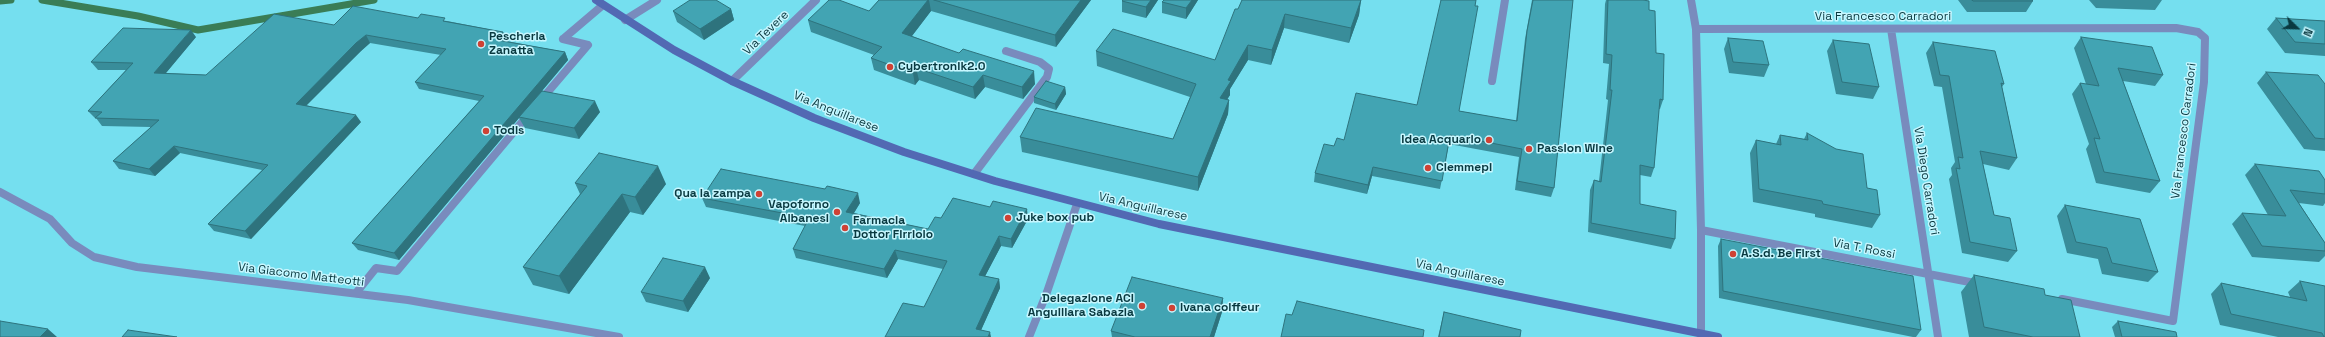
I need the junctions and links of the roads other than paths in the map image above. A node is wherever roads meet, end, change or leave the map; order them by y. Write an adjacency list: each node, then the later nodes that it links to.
1 (657, 0): 6 (street)
2 (816, 0): 11 (street, Via Tevere)
3 (1505, 0): 10 (street)
4 (1691, 0): 7 (street)
5 (600, 2): 6 (main road, Via Anguillarese); 18 (street)
6 (625, 20): 11 (main road, Via Anguillarese)
7 (1696, 29): 8 (street, Via Francesco Carradori); 15 (street)
8 (1891, 29): 16 (street, Via Diego Carradori); 19 (street, Via Francesco Carradori)
9 (1006, 51): 12 (street)
10 (1492, 81)
11 (732, 82): 12 (main road, Via Anguillarese)
12 (974, 174): 14 (main road, Via Anguillarese)
13 (0, 192): 18 (street, Via Giacomo Matteotti)
14 (1077, 204): 20 (main road, Via Anguillarese); 22 (street)
15 (1701, 230): 16 (street, Via T. Rossi); 20 (street)
16 (1929, 274): 17 (street); 24 (street, Via Diego Carradori)
17 (1990, 286)
18 (356, 293): 21 (street, Via Giacomo Matteotti)
19 (2051, 297)
20 (1701, 333): 23 (main road, Via Anguillarese)
21 (619, 337)
22 (1029, 337)
23 (1718, 337)
24 (1938, 337)

